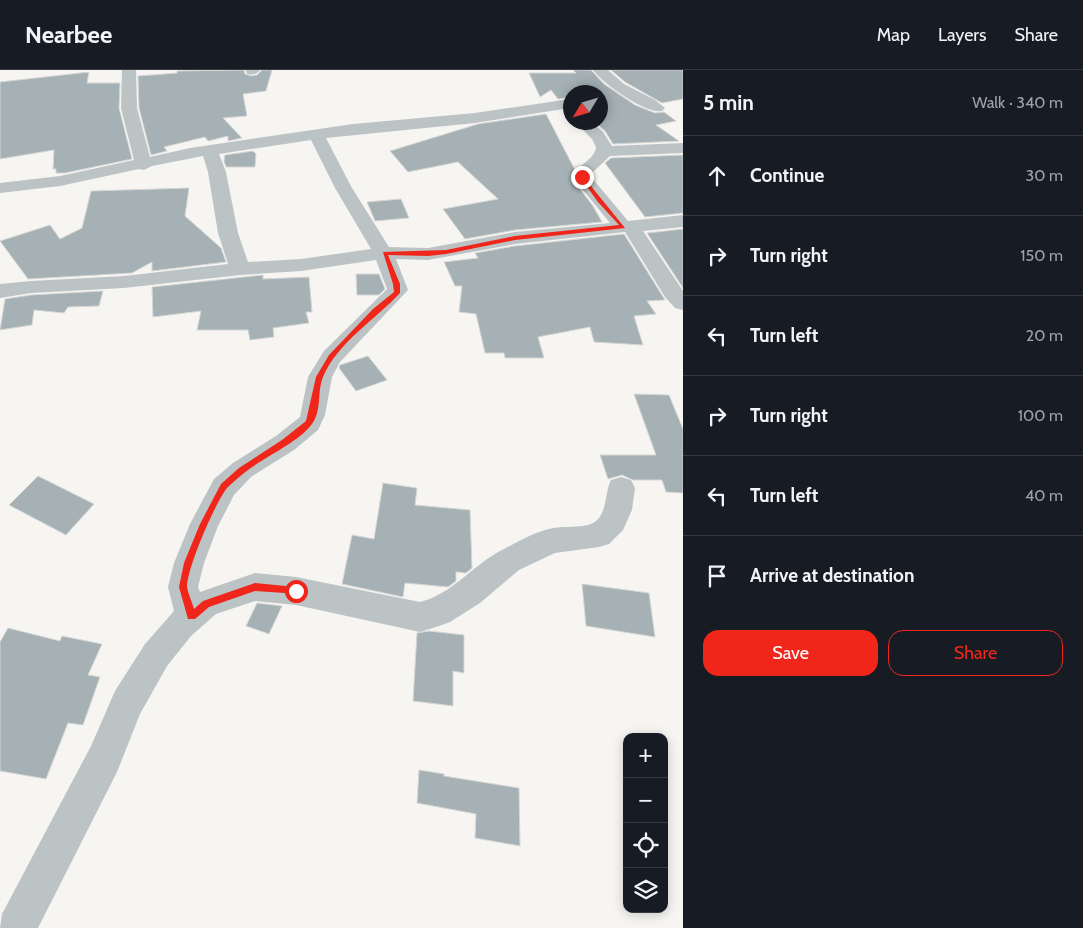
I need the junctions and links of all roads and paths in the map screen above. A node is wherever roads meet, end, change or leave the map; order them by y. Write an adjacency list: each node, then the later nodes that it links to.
1 (128, 70): 10 (street)
2 (600, 70): 4 (street)
3 (563, 107): 6 (street)
4 (657, 108)
5 (590, 130): 9 (street)
6 (318, 135): 8 (street); 14 (street)
7 (683, 148): 9 (street)
8 (210, 151): 10 (street); 15 (street)
9 (606, 151): 13 (street)
10 (144, 165): 11 (street)
11 (0, 188)
12 (683, 221): 13 (street)
13 (627, 226): 14 (street); 17 (street)
14 (385, 254): 15 (street); 19 (street)
15 (240, 269): 16 (street)
16 (0, 291)
17 (683, 304)
18 (621, 488): 19 (street)
19 (191, 616): 20 (street)
20 (16, 928)

